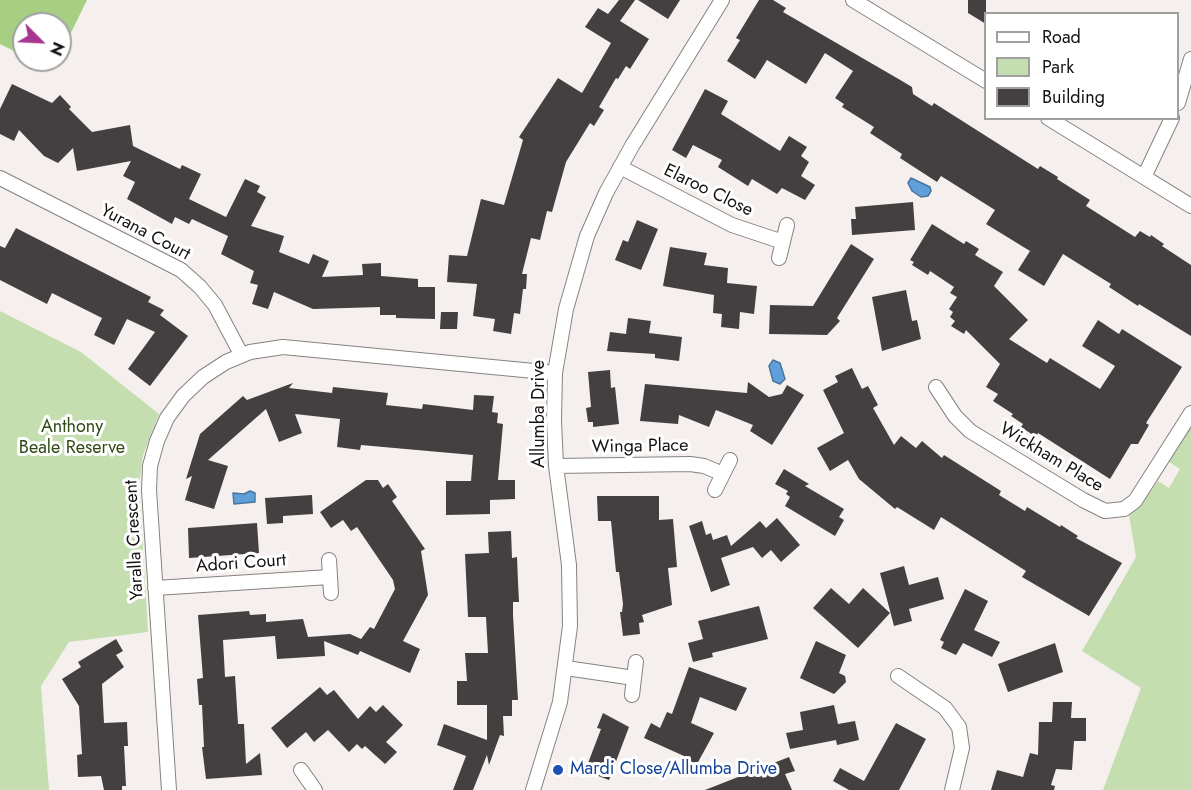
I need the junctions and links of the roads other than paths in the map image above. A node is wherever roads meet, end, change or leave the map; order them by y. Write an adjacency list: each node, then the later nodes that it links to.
1 (722, 0): 8 (street, Allumba Drive)
2 (853, 0): 4 (street)
3 (1191, 59): 5 (street)
4 (984, 80)
5 (1179, 100)
6 (1051, 120): 9 (street)
7 (1171, 120): 9 (street)
8 (620, 167): 13 (street, Elaroo Close); 16 (street, Allumba Drive)
9 (1144, 177): 11 (street)
10 (0, 178): 15 (street, Yurana Court)
11 (1191, 206)
12 (787, 225): 13 (street)
13 (783, 242): 14 (street)
14 (778, 258)
15 (241, 354): 16 (street, Yaralla Crescent); 25 (street, Yaralla Crescent)
16 (555, 373): 20 (street, Allumba Drive)
17 (936, 387): 18 (street, Wickham Place)
18 (1191, 413)
19 (730, 460): 21 (street)
20 (556, 466): 21 (street, Winga Place); 28 (street, Allumba Drive)
21 (723, 474): 22 (street)
22 (715, 490)
23 (329, 560): 24 (street)
24 (330, 577): 25 (street, Adori Court); 26 (street)
25 (155, 588): 34 (street, Yaralla Crescent)
26 (331, 592)
27 (636, 662): 30 (street)
28 (566, 668): 30 (street); 35 (street, Allumba Drive)
29 (897, 676): 36 (street)
30 (634, 678): 31 (street)
31 (632, 695)
32 (301, 770): 33 (street)
33 (310, 788)
34 (169, 790)
35 (533, 790)
36 (951, 790)

